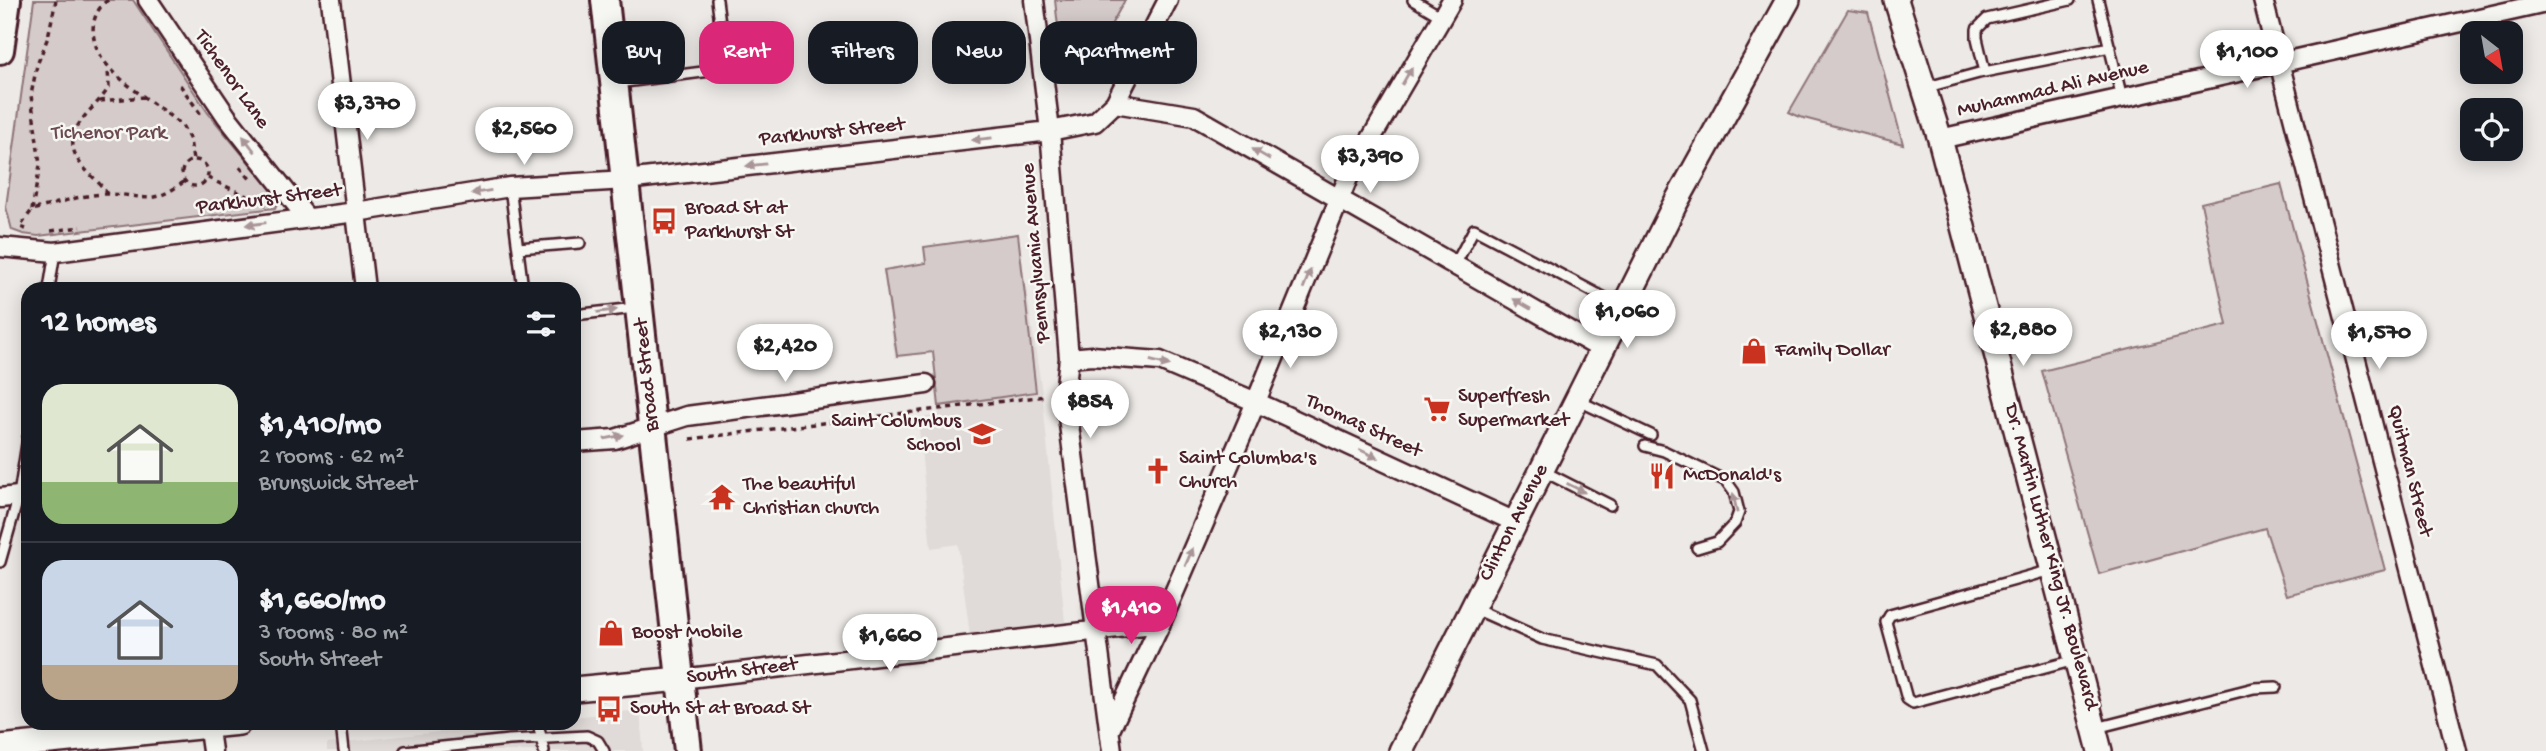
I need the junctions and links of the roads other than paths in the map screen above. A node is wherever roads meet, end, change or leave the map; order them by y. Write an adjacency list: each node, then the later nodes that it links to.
1 (7, 0): 19 (main road)
2 (148, 0): 33 (street, Tichenor Lane, one-way to 2)
3 (331, 0): 32 (street)
4 (606, 0): 17 (main road, Broad Street)
5 (717, 0): 22 (lane)
6 (1034, 0): 27 (street, Pennsylvania Avenue)
7 (1168, 0): 26 (street)
8 (1413, 0): 16 (lane)
9 (1452, 0): 16 (street)
10 (1788, 0): 43 (main road, Clinton Avenue)
11 (1896, 0): 24 (main road, Dr. Martin Luther King Jr. Boulevard)
12 (2070, 0): 21 (lane)
13 (2098, 0): 18 (lane)
14 (2263, 0): 20 (street, Quitman Street)
15 (2546, 4): 20 (street, Muhammad Ali Avenue)
16 (1442, 17): 31 (street, one-way to 16)
17 (608, 21)
18 (2110, 47): 21 (lane); 25 (lane)
19 (0, 50)
20 (2280, 62): 25 (street, Muhammad Ali Avenue); 88 (street, Quitman Street)
21 (1985, 72): 24 (lane)
22 (685, 74)
23 (615, 84): 29 (main road, Broad Street)
24 (1924, 88): 28 (main road, Dr. Martin Luther King Jr. Boulevard)
25 (2122, 98): 28 (street, Muhammad Ali Avenue)
26 (1115, 103): 27 (street, Parkhurst Street); 31 (street, one-way to 26)
27 (1050, 131): 29 (street, Parkhurst Street, one-way to 29); 46 (street, Pennsylvania Avenue)
28 (1940, 139): 62 (main road, Dr. Martin Luther King Jr. Boulevard)
29 (626, 180): 30 (street, Parkhurst Street); 42 (main road, Broad Street)
30 (510, 187): 32 (street, Parkhurst Street, one-way to 32); 36 (lane)
31 (1339, 200): 38 (street); 49 (street, one-way to 31)
32 (356, 212): 33 (street, Parkhurst Street); 40 (street)
33 (306, 217): 37 (street, Parkhurst Street, one-way to 37)
34 (580, 243): 36 (lane)
35 (0, 247): 37 (street, Parkhurst Street)
36 (518, 248): 41 (lane)
37 (55, 252): 39 (lane)
38 (1455, 265): 43 (lane); 45 (street, one-way to 38)
39 (51, 282)
40 (364, 282)
41 (522, 282)
42 (640, 307): 44 (lane, one-way to 42); 50 (main road, Broad Street)
43 (1623, 308): 45 (main road, Clinton Avenue)
44 (581, 314)
45 (1603, 350): 48 (main road, Clinton Avenue)
46 (1069, 358): 49 (street, Thomas Street, one-way to 49); 65 (street, Pennsylvania Avenue)
47 (926, 384): 50 (street)
48 (1577, 400): 51 (lane); 54 (main road, Clinton Avenue)
49 (1256, 402): 59 (street, Thomas Street, one-way to 59); 64 (street, one-way to 49)
50 (654, 426): 52 (street, one-way to 50); 67 (main road, Broad Street)
51 (1651, 435)
52 (581, 441)
53 (1645, 446): 60 (lane, one-way to 53)
54 (1542, 470): 58 (lane, one-way to 58); 59 (main road, Clinton Avenue)
55 (21, 495): 56 (street)
56 (0, 498)
57 (21, 503): 61 (lane)
58 (1610, 505)
59 (1515, 522): 63 (main road, Clinton Avenue)
60 (1697, 548)
61 (0, 562)
62 (2053, 569): 66 (main road, Dr. Martin Luther King Jr. Boulevard); 66 (lane)
63 (1473, 608): 85 (main road, Clinton Avenue); 86 (lane)
64 (1161, 623): 65 (street, South Street); 75 (street)
65 (1097, 631): 67 (street, South Street); 75 (street, Pennsylvania Avenue)
66 (2077, 660): 70 (main road, Dr. Martin Luther King Jr. Boulevard)
67 (680, 679): 69 (main road, South Street); 83 (main road, Broad Street)
68 (2276, 687): 70 (lane)
69 (581, 688)
70 (2094, 728): 87 (main road, Dr. Martin Luther King Jr. Boulevard)
71 (154, 730): 77 (main road)
72 (209, 730): 78 (street)
73 (342, 730): 79 (lane)
74 (539, 730): 76 (lane)
75 (1110, 730): 84 (street, Pennsylvania Avenue)
76 (541, 738): 80 (lane); 81 (lane); 82 (lane)
77 (0, 747)
78 (212, 751)
79 (344, 751)
80 (405, 751)
81 (544, 751)
82 (604, 751)
83 (688, 751)
84 (1112, 751)
85 (1401, 751)
86 (1704, 751)
87 (2100, 751)
88 (2457, 751)

